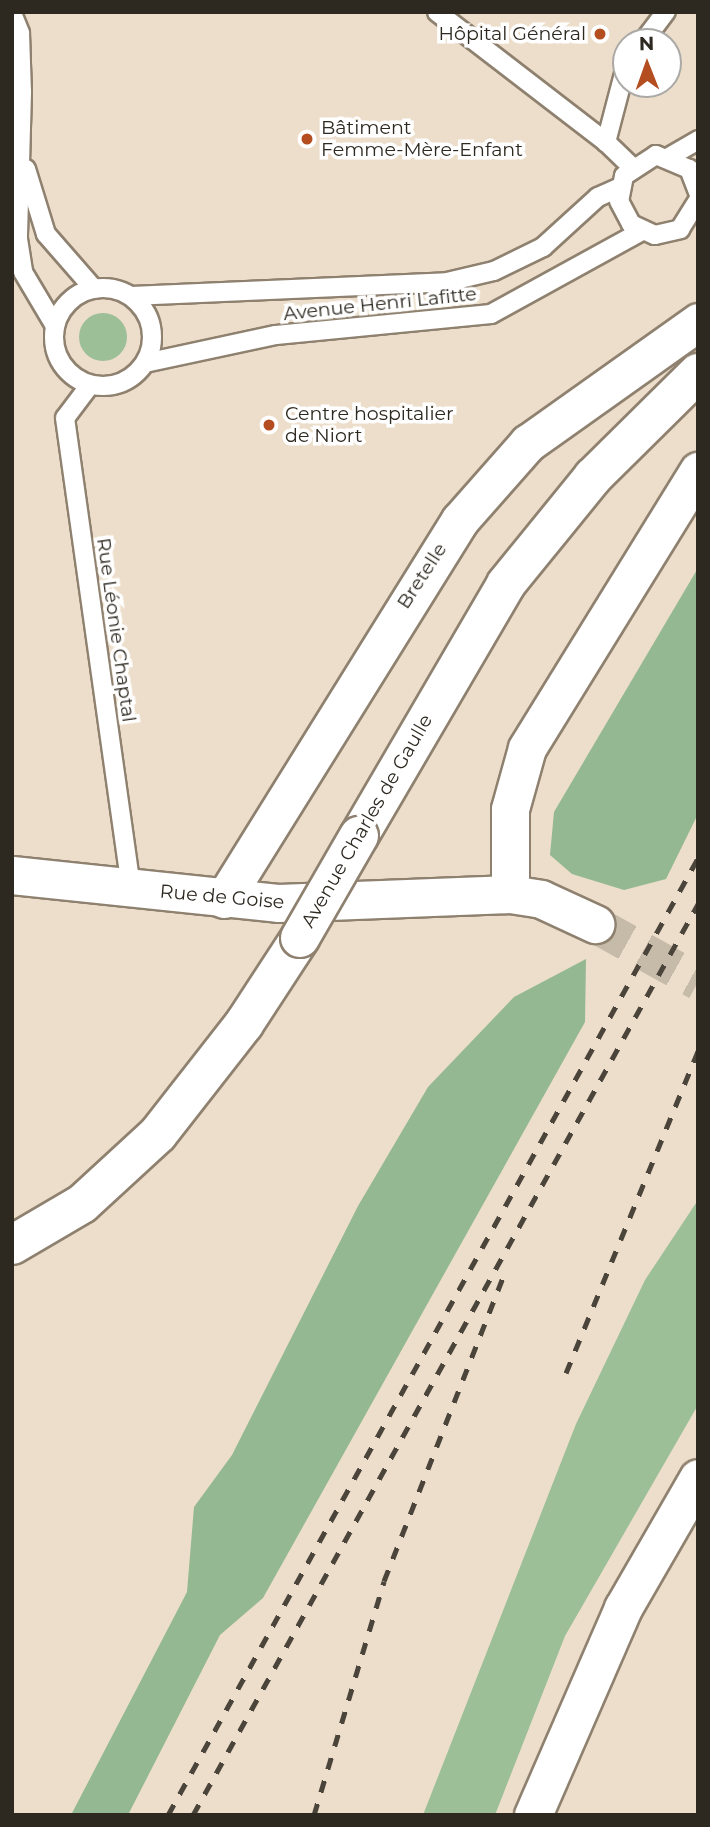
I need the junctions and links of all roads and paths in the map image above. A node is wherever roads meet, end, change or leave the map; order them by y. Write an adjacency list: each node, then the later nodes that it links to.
1 (437, 12): 8 (lane)
2 (666, 12): 4 (lane)
3 (12, 13): 5 (lane)
4 (654, 28)
5 (16, 70): 9 (lane)
6 (618, 98): 8 (lane)
7 (698, 140): 10 (lane)
8 (606, 142): 11 (lane)
9 (22, 145): 15 (lane); 18 (lane)
10 (669, 157): 11 (lane); 13 (lane)
11 (631, 166): 12 (lane)
12 (620, 187): 14 (lane); 16 (lane, Avenue Henri Lafitte)
13 (697, 201): 14 (lane)
14 (642, 231): 19 (lane, Avenue Henri Lafitte)
15 (94, 289): 16 (lane); 18 (lane)
16 (131, 296): 19 (lane)
17 (698, 322): 26 (street, Bretelle)
18 (55, 326): 21 (lane)
19 (145, 363): 21 (lane)
20 (698, 373): 28 (main road, Avenue Charles de Gaulle, bridge)
21 (90, 385): 24 (lane, Rue Léonie Chaptal)
22 (698, 471): 25 (street)
23 (12, 875): 24 (street, Rue de Goise)
24 (131, 889): 26 (street, Rue de Goise)
25 (510, 894): 26 (street, Rue de Goise); 27 (street, Rue de Goise)
26 (224, 899)
27 (595, 923)
28 (12, 1245)
29 (698, 1479): 30 (street)
30 (533, 1815)

